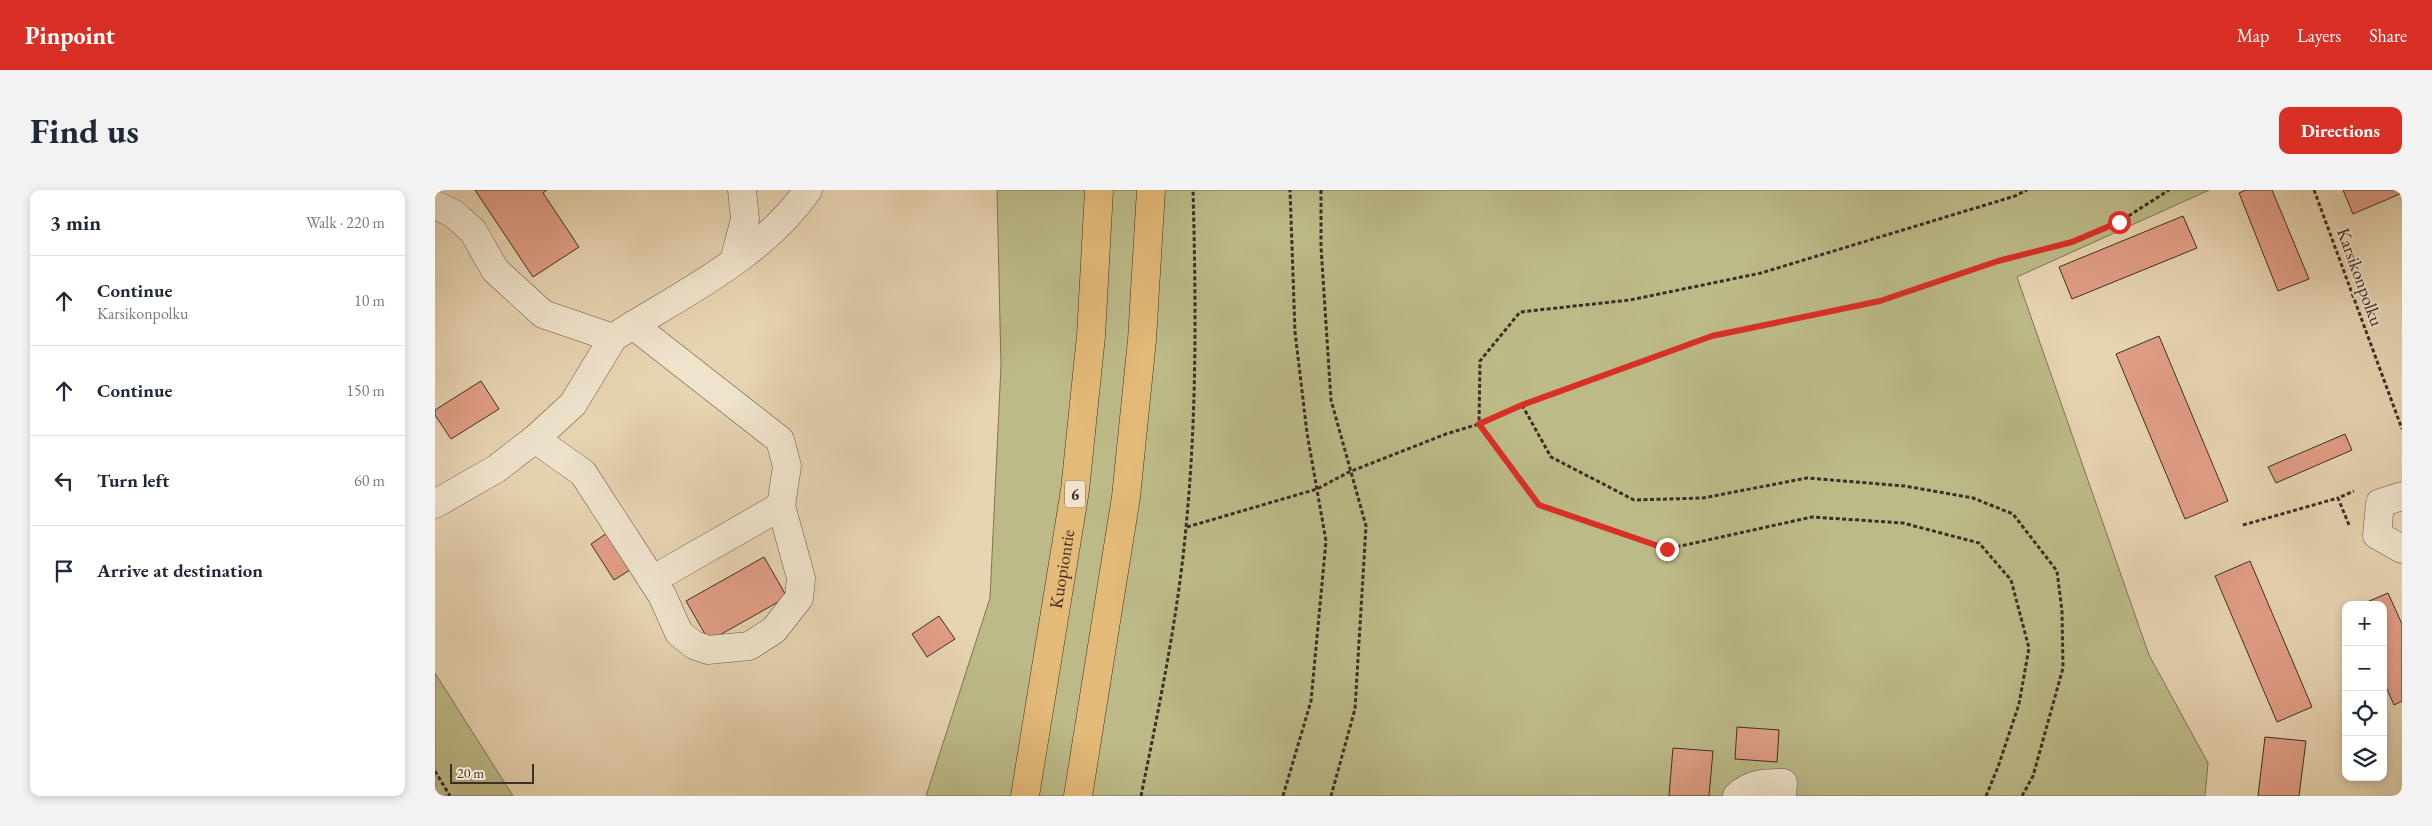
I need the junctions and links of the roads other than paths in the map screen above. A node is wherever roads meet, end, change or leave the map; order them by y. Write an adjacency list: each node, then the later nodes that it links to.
1 (742, 190): 6 (street)
2 (808, 190): 6 (street)
3 (1099, 190): 14 (highway, Kuopiontie / 6)
4 (1151, 190): 15 (highway)
5 (435, 205): 7 (street)
6 (734, 261): 7 (street)
7 (623, 332): 8 (street); 11 (street)
8 (535, 440): 10 (street); 13 (street)
9 (2402, 496): 12 (street)
10 (435, 504)
11 (781, 506): 13 (street); 13 (street)
12 (2402, 549)
13 (652, 580)
14 (1025, 796)
15 (1077, 796)
16 (1737, 796): 17 (street)
17 (1782, 796)

